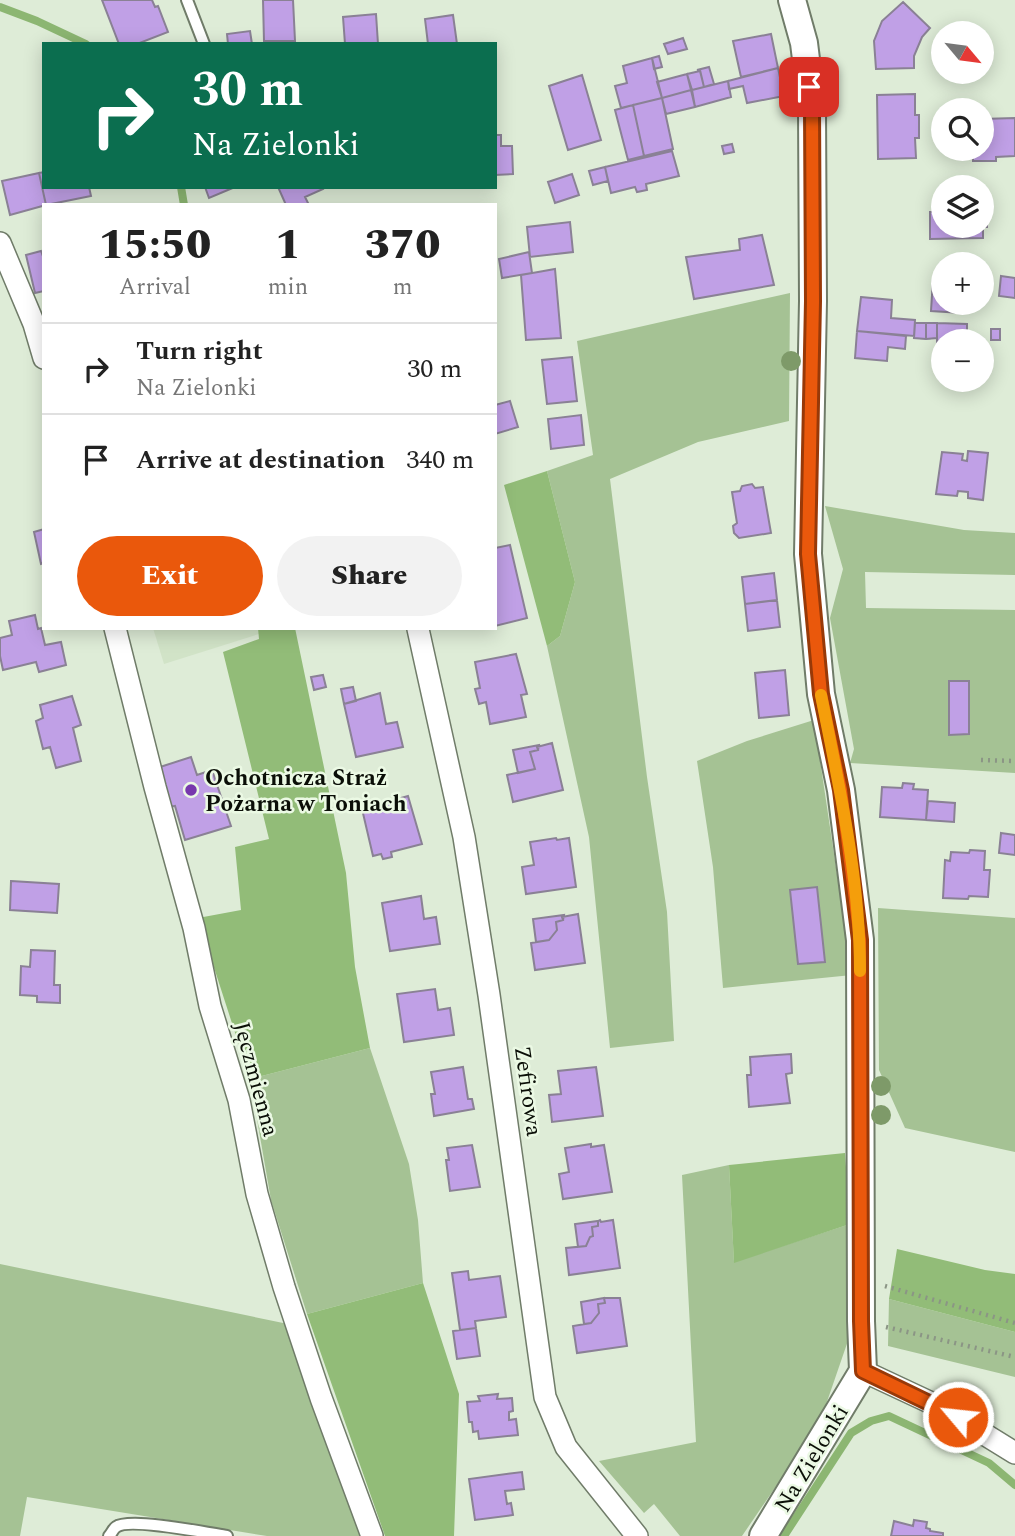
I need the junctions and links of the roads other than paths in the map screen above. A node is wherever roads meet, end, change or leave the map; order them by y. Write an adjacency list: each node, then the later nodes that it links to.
1 (187, 0): 3 (lane)
2 (792, 0): 8 (street)
3 (203, 42)
4 (0, 243): 5 (street)
5 (42, 351)
6 (116, 630): 12 (street, Jęczmienna)
7 (418, 630): 13 (street, Zefirowa)
8 (863, 1371): 9 (street); 14 (street, Na Zielonki)
9 (1015, 1453)
10 (110, 1536): 11 (lane)
11 (227, 1536)
12 (372, 1536)
13 (637, 1536)
14 (763, 1536)

